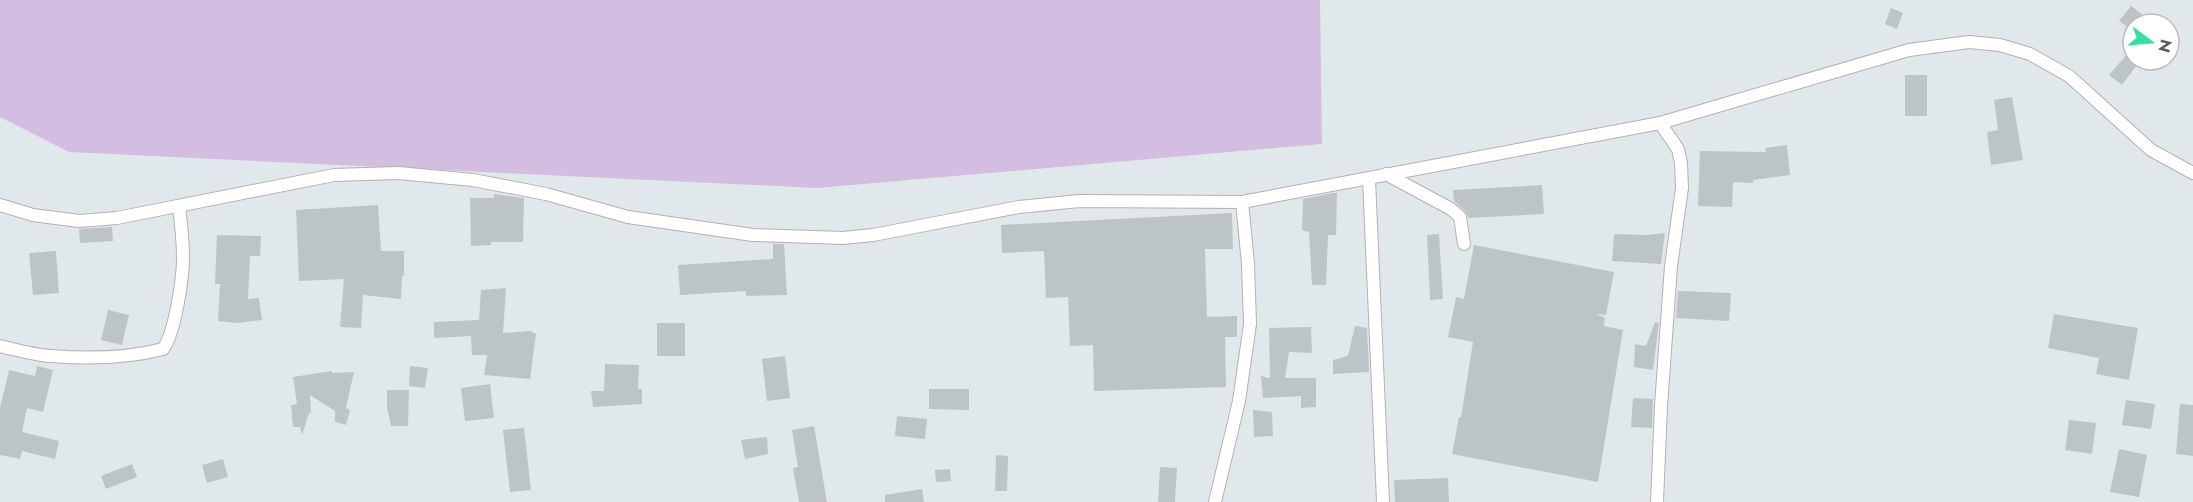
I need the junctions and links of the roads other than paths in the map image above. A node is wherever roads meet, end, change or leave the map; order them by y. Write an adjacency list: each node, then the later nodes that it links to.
1 (1660, 123): 2 (street); 3 (street); 12 (street)
2 (2193, 173)
3 (1386, 174): 4 (street); 8 (street)
4 (1369, 179): 5 (street); 11 (street)
5 (1242, 202): 7 (street); 10 (street)
6 (0, 205): 7 (street)
7 (179, 206): 9 (street)
8 (1464, 243)
9 (0, 346)
10 (1215, 502)
11 (1383, 502)
12 (1657, 502)

